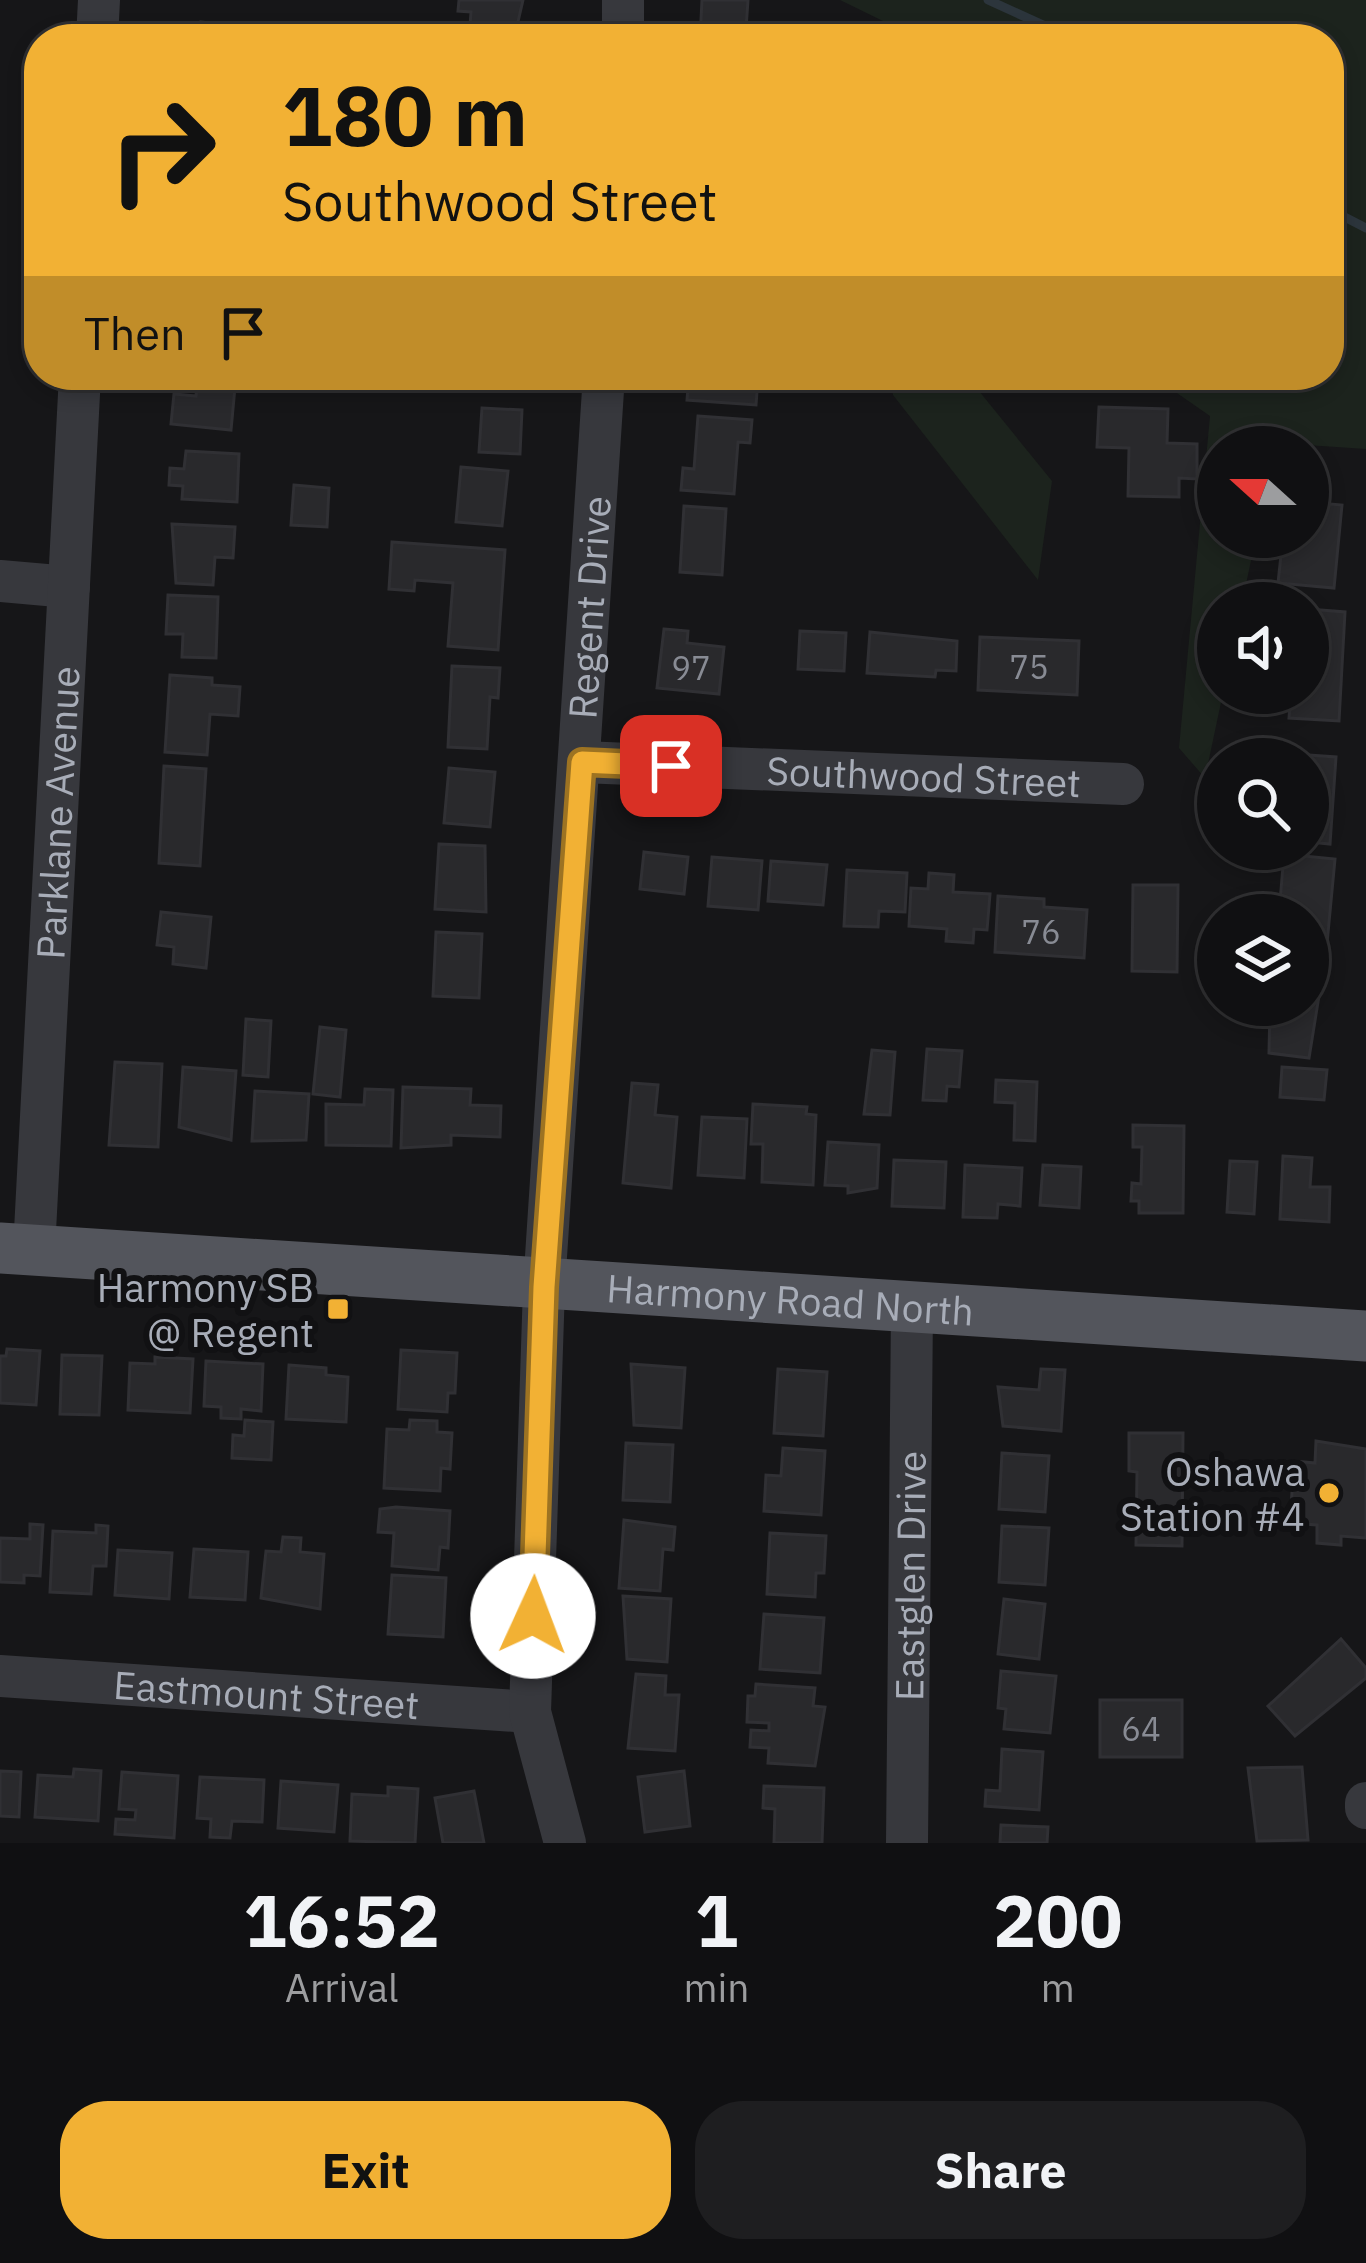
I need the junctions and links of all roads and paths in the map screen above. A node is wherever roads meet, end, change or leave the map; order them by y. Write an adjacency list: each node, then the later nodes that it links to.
1 (79, 390): 4 (street, Parklane Avenue)
2 (603, 390): 5 (street, Regent Drive)
3 (0, 581): 4 (street)
4 (69, 587): 7 (street, Parklane Avenue)
5 (582, 762): 6 (street, Southwood Street); 8 (street, Regent Drive)
6 (1123, 784)
7 (17, 1249): 8 (main road, Harmony Road North)
8 (544, 1287): 9 (main road, Harmony Road North); 12 (street, Regent Drive)
9 (912, 1308): 10 (main road, Harmony Road North); 14 (street, Eastglen Drive)
10 (1366, 1336)
11 (0, 1676): 12 (street, Eastmount Street)
12 (530, 1712): 13 (street, Regent Drive)
13 (565, 1843)
14 (907, 1843)

